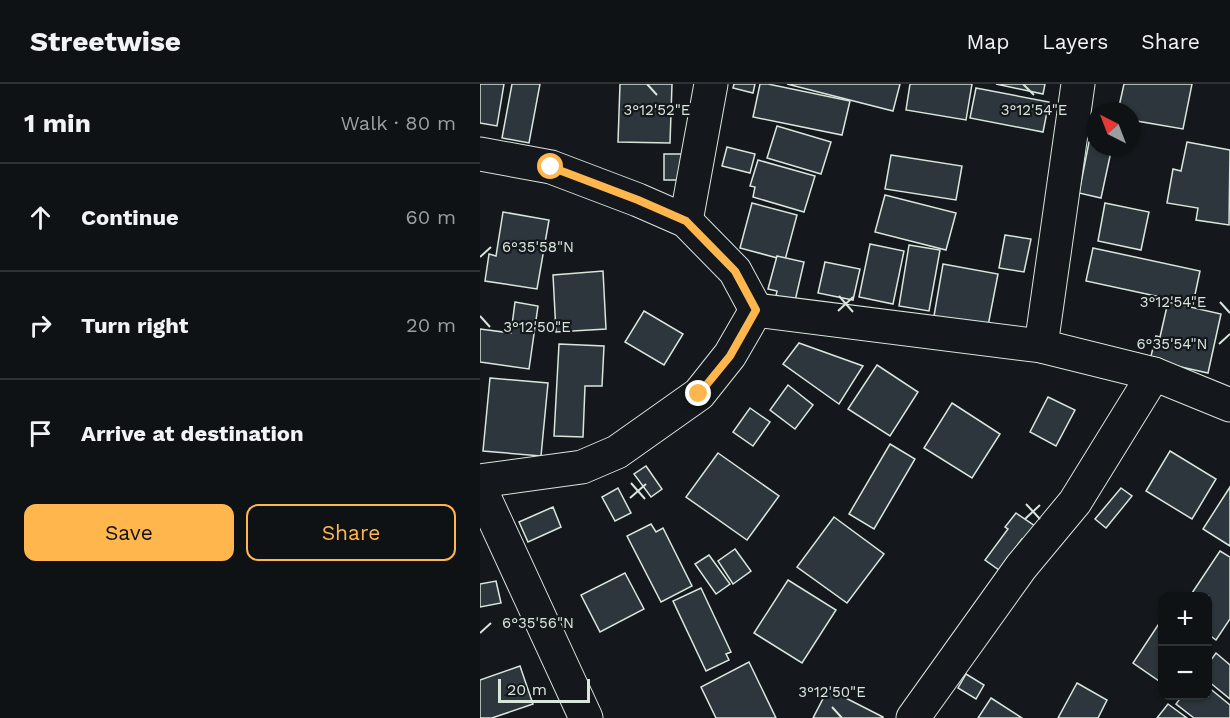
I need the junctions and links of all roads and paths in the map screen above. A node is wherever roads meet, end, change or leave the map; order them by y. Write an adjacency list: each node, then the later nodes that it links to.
1 (711, 84): 4 (street)
2 (1078, 84): 6 (street)
3 (480, 154): 4 (street)
4 (686, 221): 5 (street)
5 (756, 310): 6 (street); 9 (street)
6 (1041, 346): 7 (street)
7 (1154, 374): 8 (street); 12 (street)
8 (1230, 405)
9 (480, 481)
10 (480, 488): 11 (street)
11 (586, 718)
12 (913, 718)

